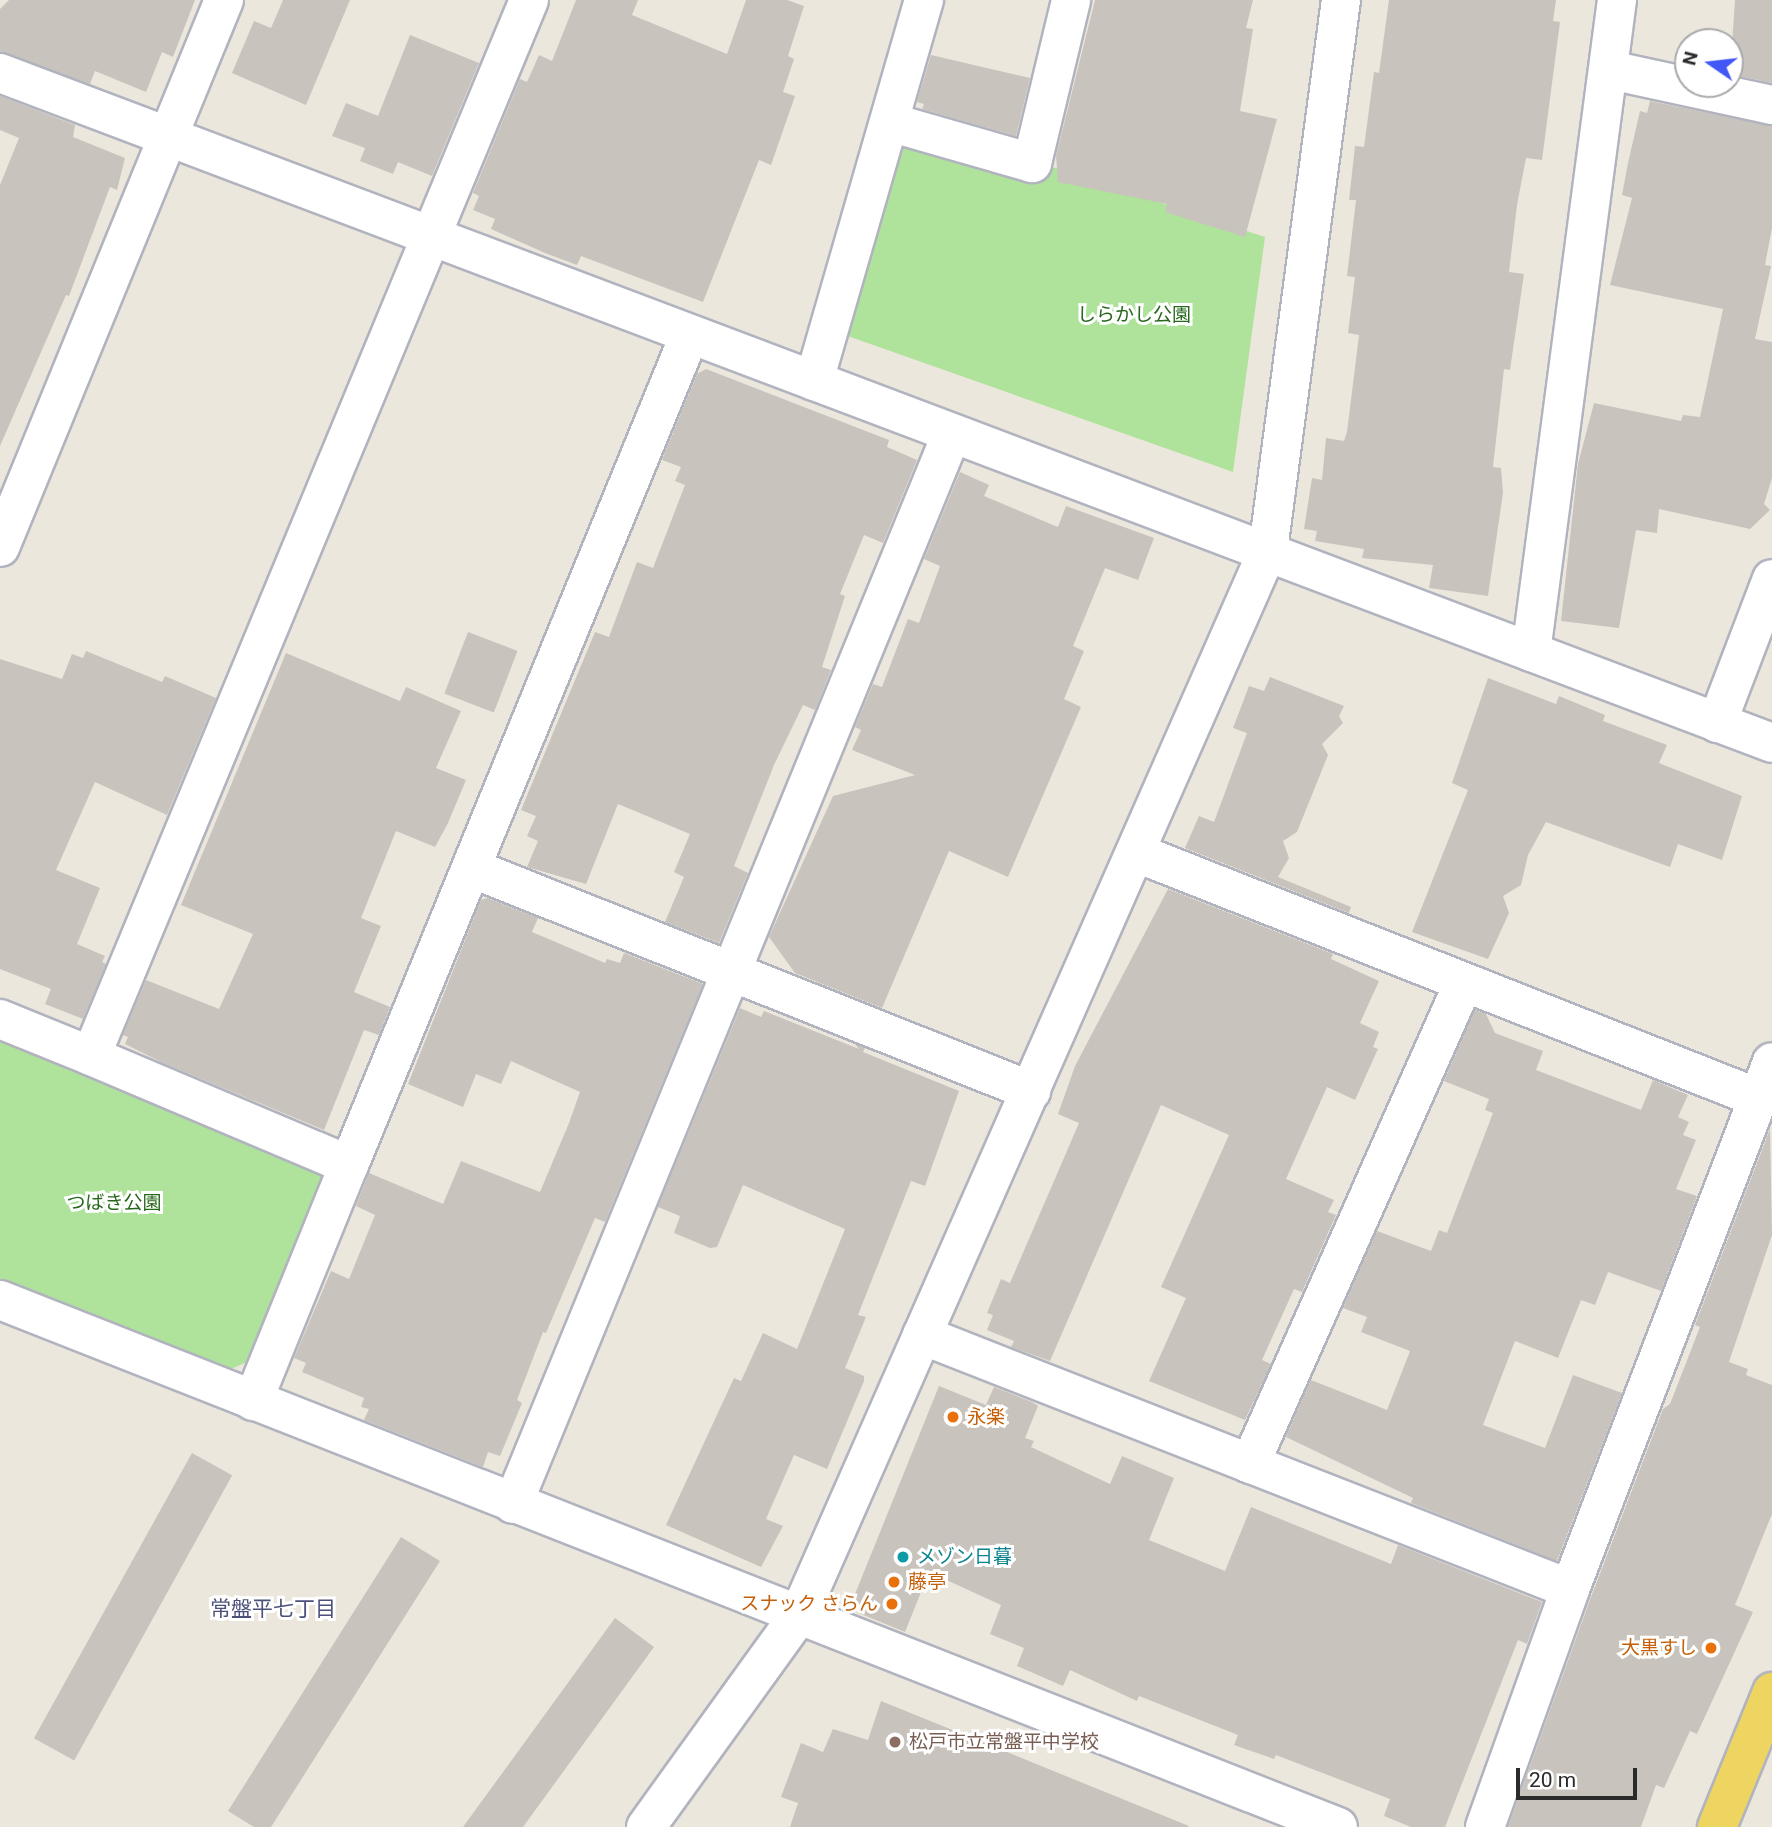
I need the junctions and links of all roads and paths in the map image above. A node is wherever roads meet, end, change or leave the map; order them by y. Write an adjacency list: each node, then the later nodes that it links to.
1 (224, 0): 11 (street)
2 (529, 0): 12 (street)
3 (924, 0): 10 (street)
4 (1071, 0): 10 (street)
5 (1341, 0): 17 (street)
6 (1617, 0): 7 (street)
7 (1610, 70): 9 (street); 19 (street)
8 (0, 73): 11 (street)
9 (1772, 105)
10 (889, 122): 14 (street)
11 (169, 138): 12 (street); 16 (street)
12 (432, 234): 13 (street); 27 (street)
13 (690, 334): 14 (street); 23 (street)
14 (814, 381): 15 (street)
15 (952, 433): 17 (street); 24 (street)
16 (0, 547)
17 (1268, 550): 19 (street); 22 (street)
18 (1772, 579): 20 (street)
19 (1531, 652): 20 (street)
20 (1717, 723): 21 (street)
21 (1772, 743)
22 (1137, 853): 25 (street); 29 (street)
23 (471, 868): 24 (street); 31 (street)
24 (732, 973): 29 (street); 36 (street)
25 (1464, 982): 30 (street); 35 (street)
26 (0, 1019): 27 (street)
27 (91, 1056): 31 (street)
28 (1772, 1062): 30 (street)
29 (1031, 1090): 33 (street)
30 (1758, 1098): 37 (street)
31 (349, 1164): 34 (street)
32 (0, 1300): 34 (street)
33 (922, 1335): 35 (street); 38 (street)
34 (253, 1401): 36 (street)
35 (1250, 1464): 37 (street)
36 (513, 1504): 38 (street)
37 (1570, 1589): 42 (street)
38 (799, 1615): 40 (street); 41 (street)
39 (1772, 1692): 43 (main road)
40 (646, 1827)
41 (1338, 1827)
42 (1485, 1827)
43 (1717, 1827)

